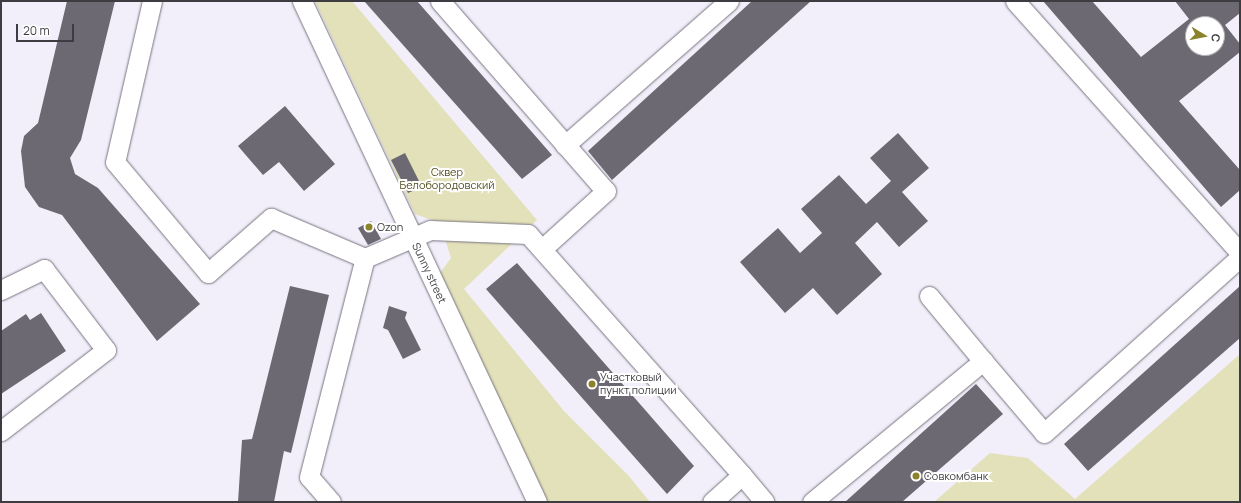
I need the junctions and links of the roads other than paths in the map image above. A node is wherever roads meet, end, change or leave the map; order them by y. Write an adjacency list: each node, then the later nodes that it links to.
1 (152, 1): 11 (street)
2 (302, 1): 7 (street, Sunny street)
3 (440, 1): 6 (street)
4 (729, 1): 6 (street)
5 (1016, 1): 9 (street)
6 (565, 145): 8 (street)
7 (412, 237): 8 (street); 11 (street); 18 (street, Sunny street)
8 (542, 249): 16 (street)
9 (1240, 253)
10 (1240, 257): 14 (street)
11 (365, 258): 17 (street)
12 (2, 285): 15 (street)
13 (928, 296): 14 (street)
14 (982, 362): 21 (street)
15 (1, 431)
16 (742, 475): 19 (street); 20 (street)
17 (331, 502)
18 (537, 502)
19 (712, 502)
20 (765, 502)
21 (812, 502)

